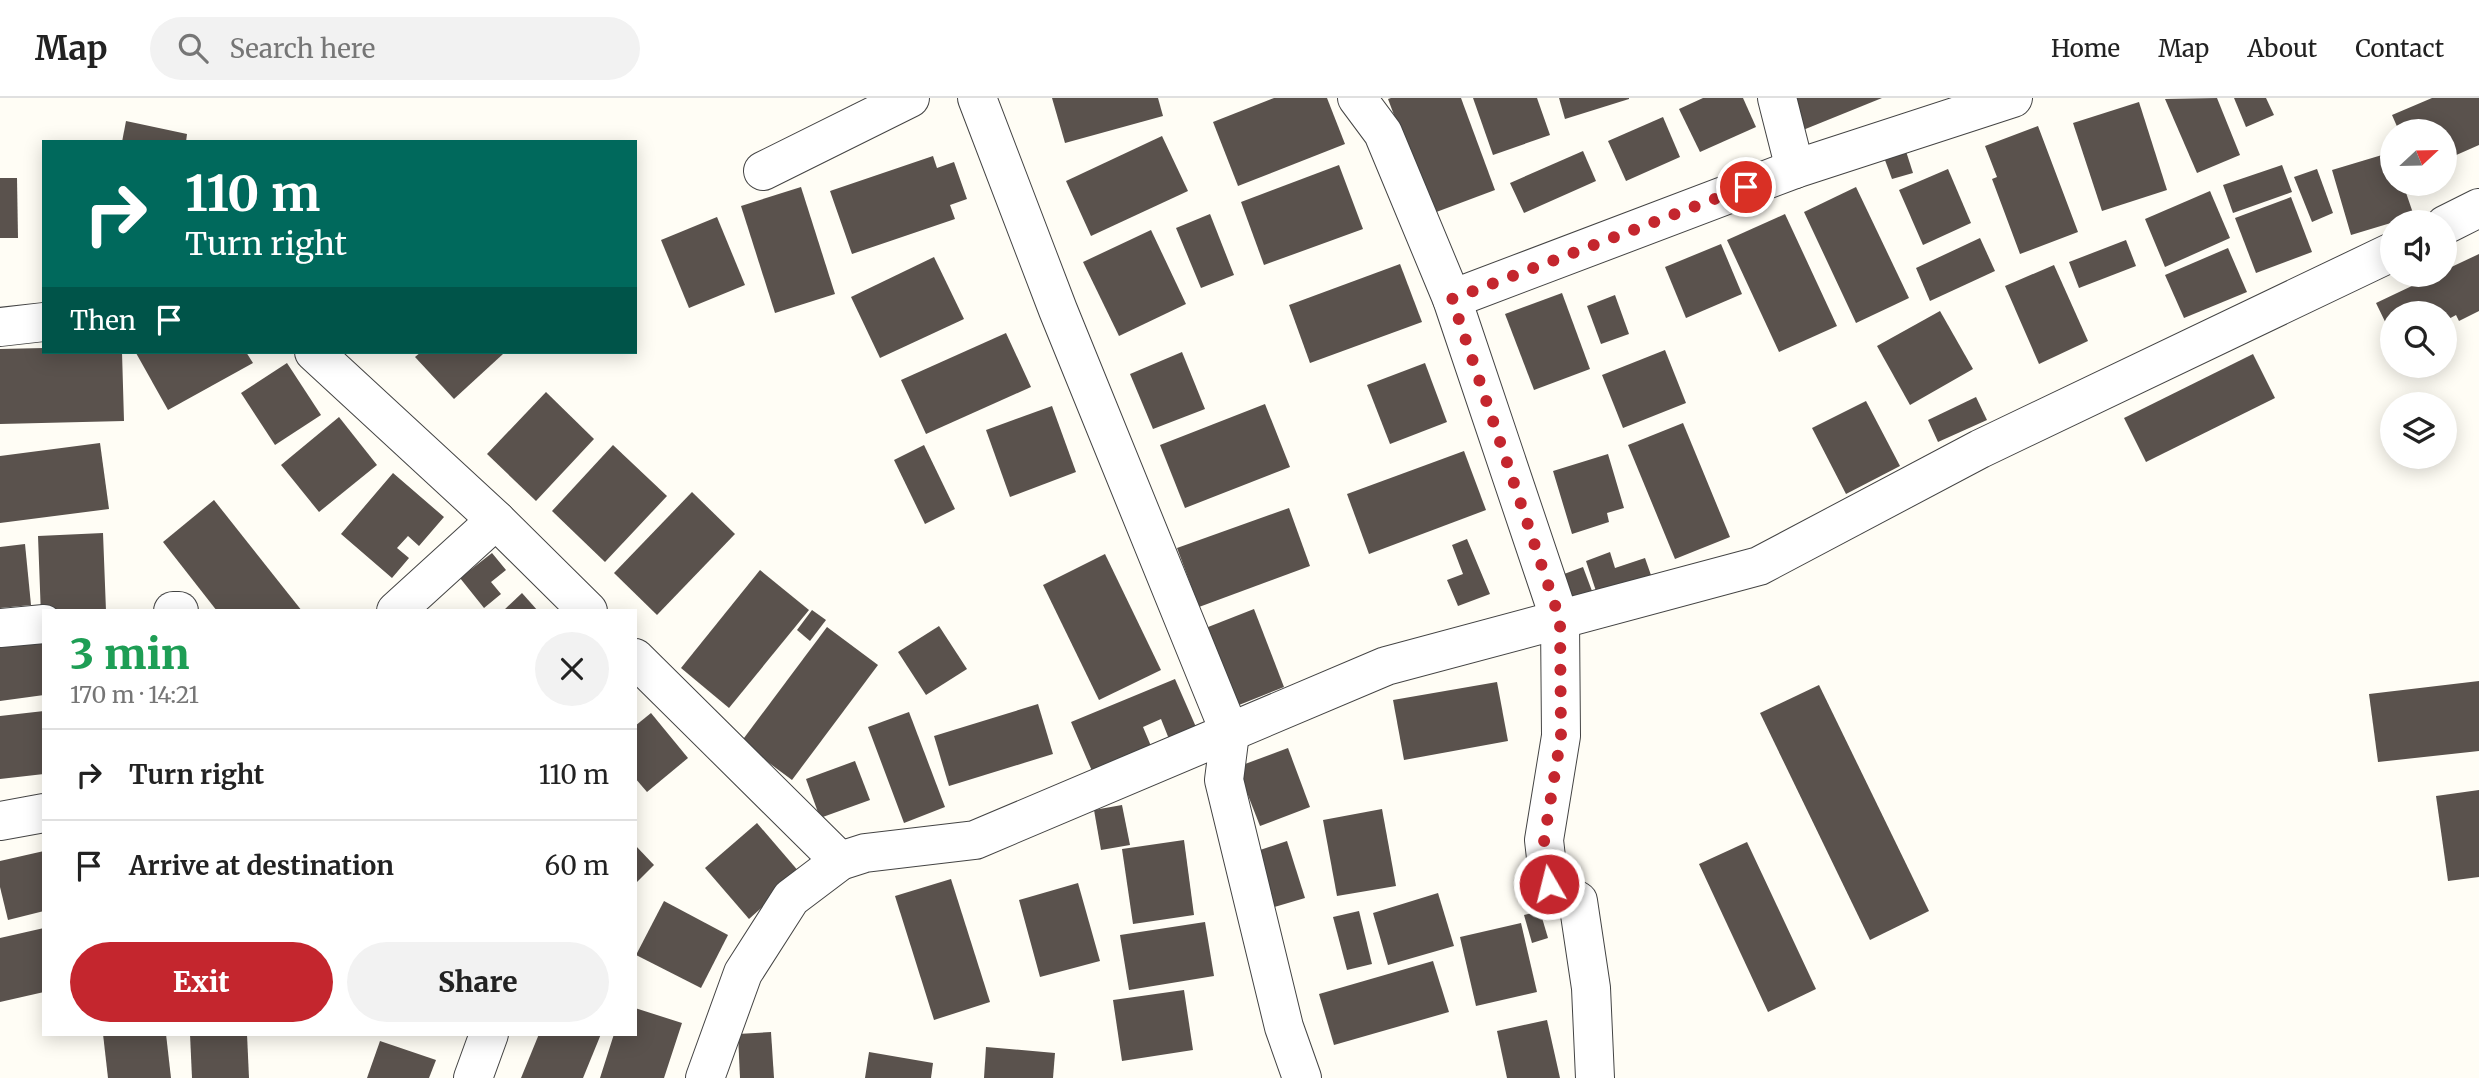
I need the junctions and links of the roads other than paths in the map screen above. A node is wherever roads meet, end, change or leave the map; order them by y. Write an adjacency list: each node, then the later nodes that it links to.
1 (910, 98): 7 (street)
2 (977, 98): 22 (street)
3 (1357, 98): 11 (street)
4 (1777, 98): 6 (street)
5 (2012, 98): 6 (street)
6 (1795, 169): 11 (street)
7 (763, 171)
8 (2479, 208): 9 (street)
9 (2457, 219)
10 (2380, 257): 18 (street)
11 (1452, 299): 18 (street)
12 (42, 322): 13 (street)
13 (0, 327)
14 (316, 354): 15 (street)
15 (496, 520): 16 (street); 17 (street)
16 (398, 609)
17 (586, 609)
18 (1560, 620): 22 (street); 30 (street)
19 (42, 624): 20 (street)
20 (0, 628)
21 (637, 660): 25 (street)
22 (1230, 733): 25 (street); 29 (street)
23 (42, 813): 24 (street)
24 (0, 821)
25 (840, 861): 28 (street)
26 (488, 1036): 27 (street)
27 (473, 1078)
28 (705, 1078)
29 (1302, 1078)
30 (1595, 1078)

